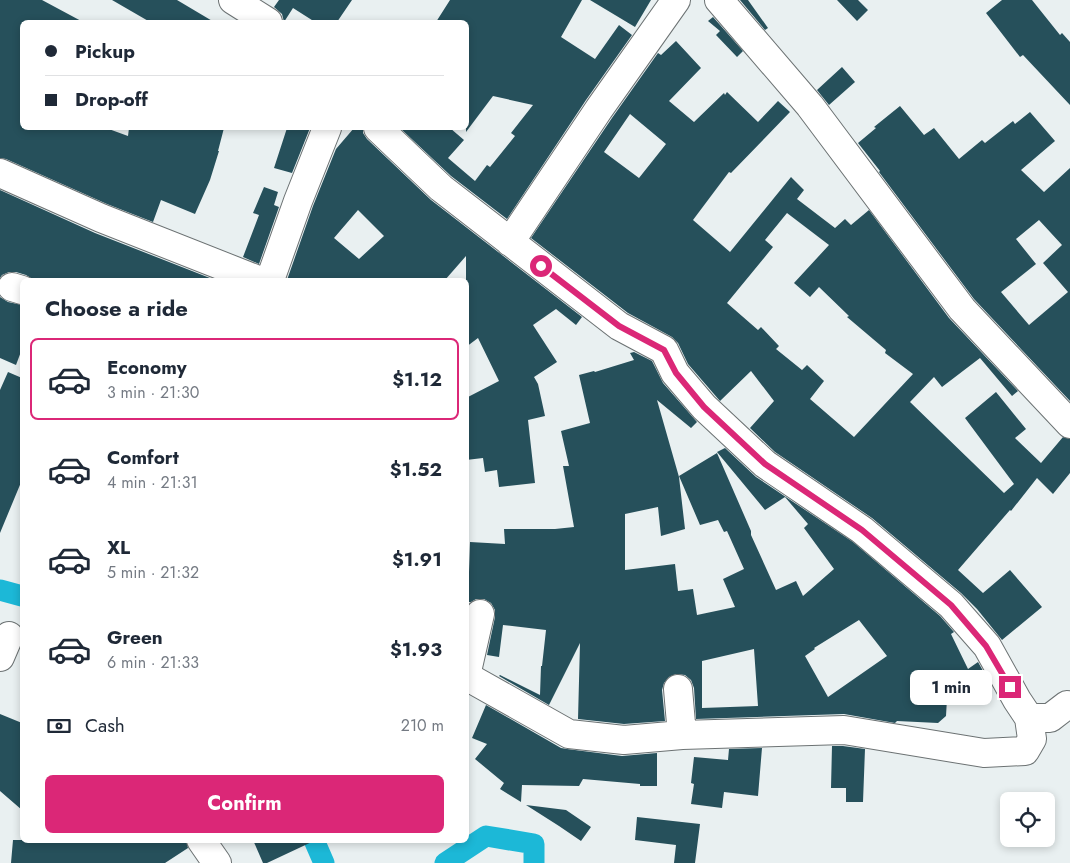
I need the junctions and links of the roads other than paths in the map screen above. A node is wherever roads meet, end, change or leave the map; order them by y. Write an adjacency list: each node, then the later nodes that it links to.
1 (233, 0): 4 (street)
2 (676, 0): 8 (street)
3 (719, 0): 11 (street)
4 (265, 20)
5 (326, 130): 10 (street)
6 (380, 130): 8 (street)
7 (0, 173): 9 (street)
8 (510, 242): 17 (street)
9 (253, 278)
10 (271, 278)
11 (1070, 424)
12 (480, 614): 13 (street)
13 (469, 663)
14 (469, 678): 18 (street)
15 (678, 689): 18 (street)
16 (1070, 706): 17 (street)
17 (1029, 718): 18 (street)
18 (682, 735)
19 (203, 843): 20 (street)
20 (217, 863)

